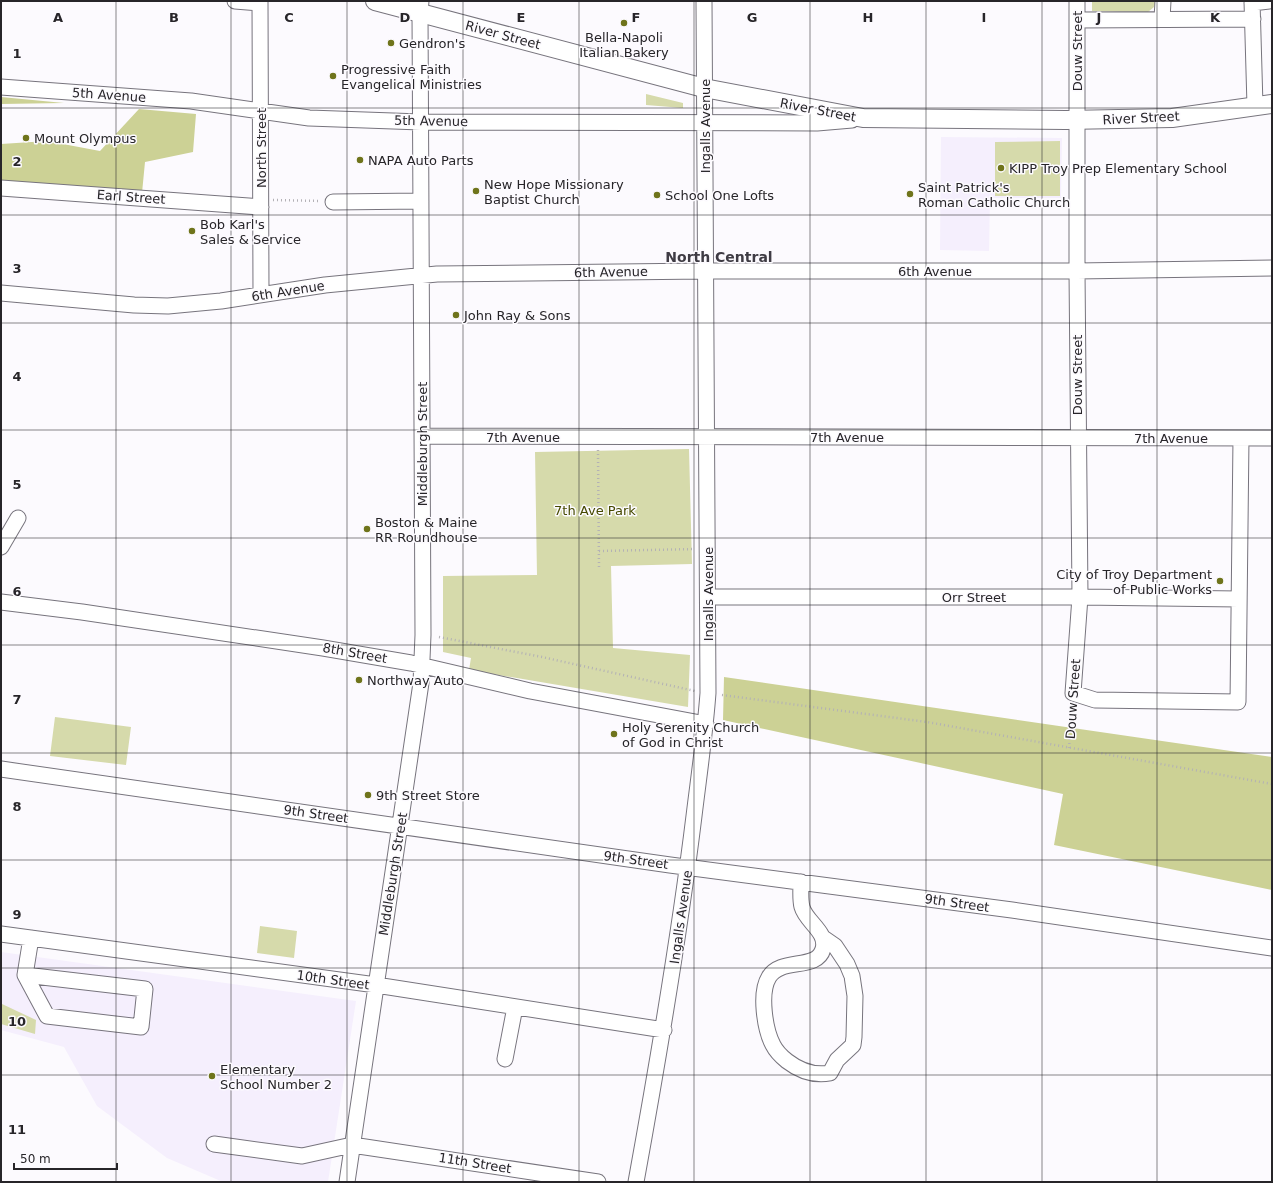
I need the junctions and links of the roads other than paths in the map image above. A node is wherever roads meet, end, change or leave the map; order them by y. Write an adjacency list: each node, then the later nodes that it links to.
1 (235, 1): 7 (street)
2 (375, 1): 9 (main road, River Street)
3 (704, 1): 14 (street, Ingalls Avenue)
4 (1077, 1): 12 (street, Douw Street)
5 (1163, 1): 10 (street)
6 (1269, 1): 8 (street)
7 (260, 2): 16 (street, North Street)
8 (1252, 2): 11 (street)
9 (421, 7): 14 (main road, River Street); 19 (street, Middleburgh Street)
10 (1162, 19): 11 (street); 12 (street)
11 (1253, 19): 15 (street)
12 (1077, 20): 18 (street, Douw Street)
13 (1, 86): 16 (street, 5th Avenue)
14 (704, 88): 17 (main road, River Street); 20 (street, Ingalls Avenue)
15 (1263, 105): 18 (main road, River Street)
16 (260, 110): 19 (street, 5th Avenue); 24 (street, North Street)
17 (863, 118): 18 (main road, River Street); 20 (street, 5th Avenue)
18 (1077, 120): 27 (street, Douw Street)
19 (421, 122): 20 (street, 5th Avenue); 22 (street, Middleburgh Street)
20 (705, 122): 26 (street, Ingalls Avenue)
21 (1, 188): 24 (street, Earl Street)
22 (421, 201): 23 (street); 28 (street, Middleburgh Street)
23 (333, 202)
24 (261, 204): 30 (street, North Street)
25 (1272, 268): 27 (street, 6th Avenue)
26 (705, 271): 27 (street, 6th Avenue); 28 (street, 6th Avenue); 32 (street, Ingalls Avenue)
27 (1077, 271): 33 (street, Douw Street)
28 (421, 275): 30 (street, 6th Avenue); 31 (street, Middleburgh Street)
29 (1, 293): 30 (street, 6th Avenue)
30 (261, 294)
31 (422, 436): 32 (street, 7th Avenue); 42 (street, Middleburgh Street)
32 (707, 437): 33 (street, 7th Avenue); 38 (street, Ingalls Avenue)
33 (1078, 438): 34 (street, 7th Avenue); 39 (street, Douw Street)
34 (1241, 438): 35 (street, 7th Avenue); 40 (street)
35 (1272, 438)
36 (18, 518): 37 (street)
37 (1, 547)
38 (708, 597): 39 (street, Orr Street); 43 (street, Ingalls Avenue)
39 (1080, 597): 40 (street, Orr Street); 40 (street, Douw Street)
40 (1240, 599)
41 (1, 602): 42 (street, 8th Street)
42 (422, 666): 43 (street, 8th Street); 45 (street, Middleburgh Street)
43 (706, 724): 46 (street, Ingalls Avenue)
44 (1, 769): 45 (street, 9th Street)
45 (400, 825): 46 (street, 9th Street); 53 (street, Middleburgh Street)
46 (688, 867): 47 (street, 9th Street); 55 (street, Ingalls Avenue)
47 (801, 882): 49 (street); 51 (street, 9th Street)
48 (1, 934): 50 (street, 10th Street)
49 (822, 937): 49 (street)
50 (31, 938): 52 (street); 53 (street, 10th Street)
51 (1272, 948)
52 (25, 975): 52 (street)
53 (376, 985): 54 (street, 10th Street); 58 (street, Middleburgh Street)
54 (515, 1007): 55 (street, 10th Street); 56 (street)
55 (664, 1030): 61 (street, Ingalls Avenue)
56 (505, 1059)
57 (214, 1144): 58 (street)
58 (352, 1145): 59 (street, Middleburgh Street); 60 (street, 11th Street)
59 (347, 1182)
60 (598, 1182)
61 (636, 1182)

